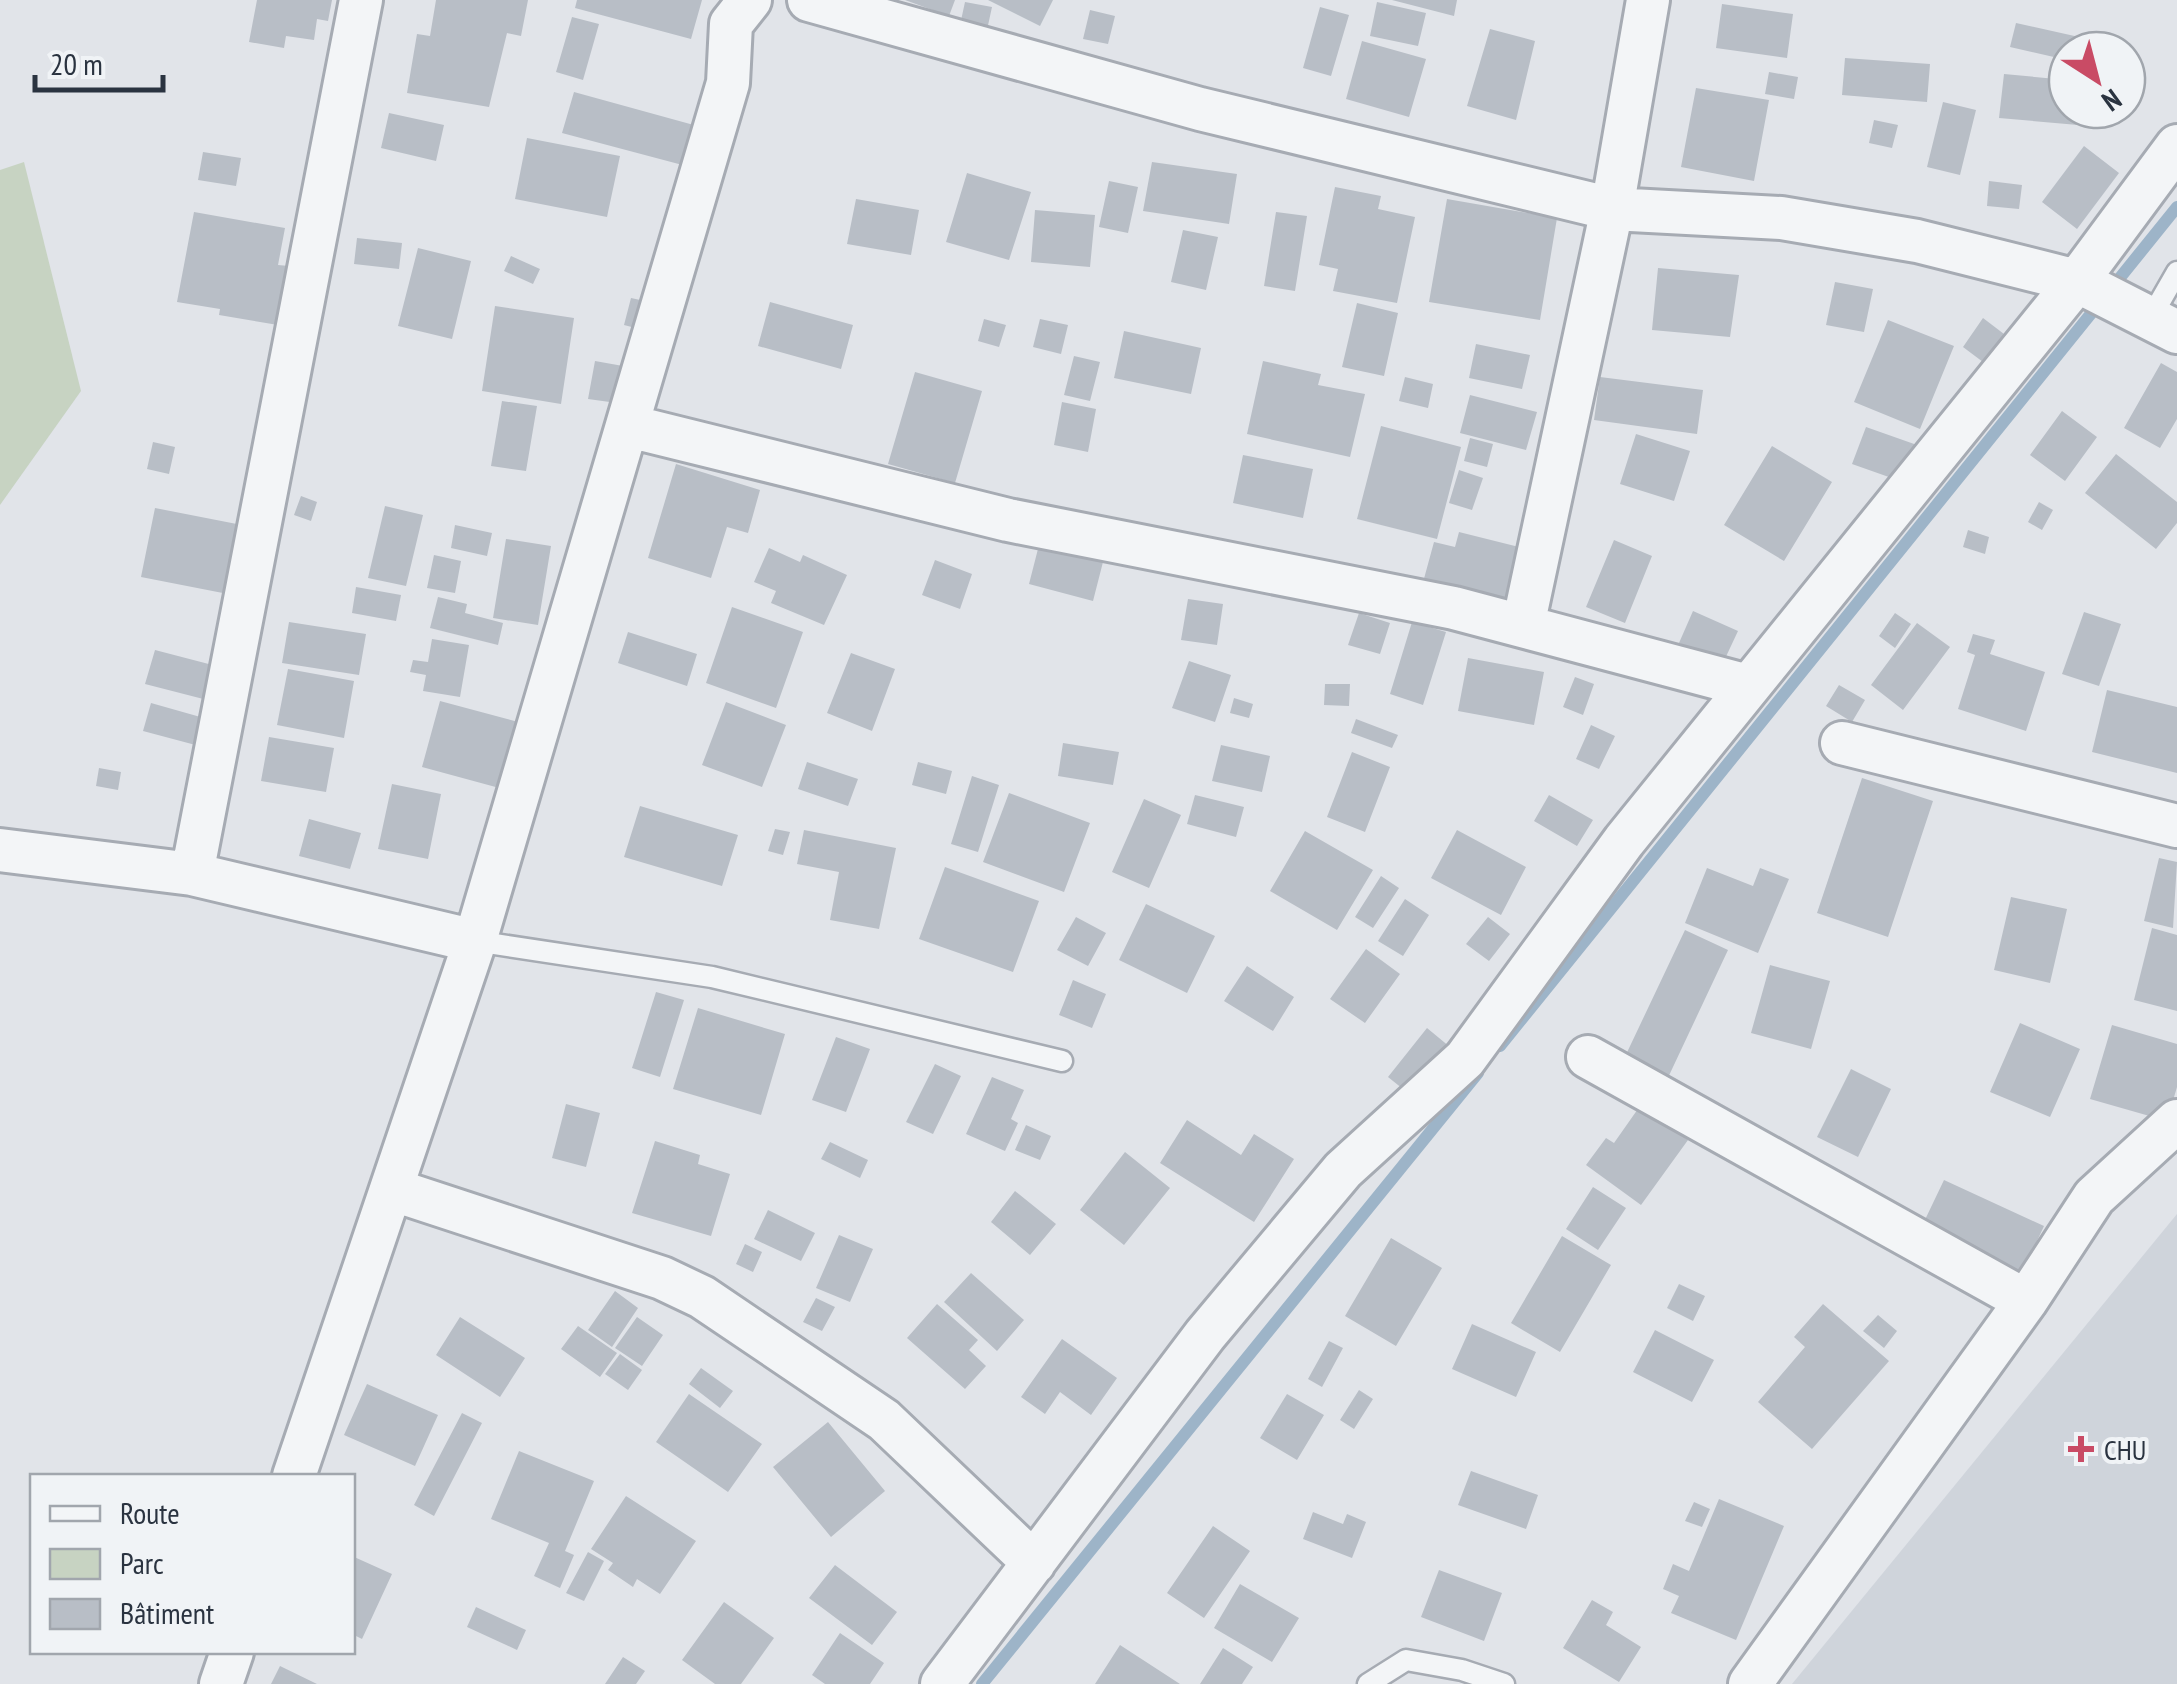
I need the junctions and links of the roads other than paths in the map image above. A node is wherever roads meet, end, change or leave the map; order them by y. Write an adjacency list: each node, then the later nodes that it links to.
1 (360, 0): 16 (street)
2 (750, 0): 10 (street)
3 (809, 0): 6 (street)
4 (1648, 0): 6 (street)
5 (2177, 146): 8 (street)
6 (1612, 209): 8 (street); 11 (street)
7 (2177, 272): 9 (lane)
8 (2076, 280): 9 (street); 12 (street)
9 (2154, 321)
10 (629, 426): 11 (street); 17 (street)
11 (1522, 626): 12 (street)
12 (1748, 686): 24 (street)
13 (1842, 743): 14 (street)
14 (2177, 826)
15 (0, 850): 16 (street)
16 (192, 874): 17 (street)
17 (475, 941): 19 (lane); 21 (street)
18 (1588, 1056): 22 (street)
19 (1062, 1061)
20 (2177, 1122): 22 (street)
21 (394, 1190): 23 (street); 24 (street)
22 (2026, 1301): 30 (street)
23 (295, 1474)
24 (1034, 1563): 27 (street)
25 (231, 1654): 26 (street)
26 (221, 1684)
27 (942, 1684)
28 (1368, 1684): 29 (lane)
29 (1504, 1684)
30 (1750, 1684)

